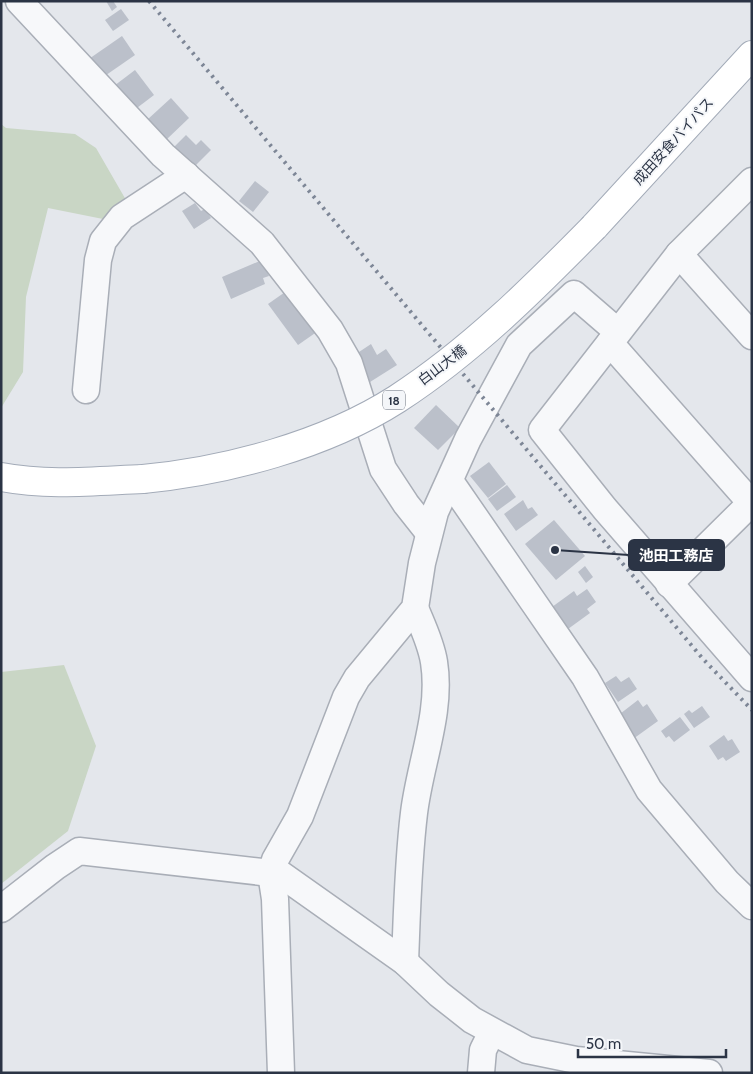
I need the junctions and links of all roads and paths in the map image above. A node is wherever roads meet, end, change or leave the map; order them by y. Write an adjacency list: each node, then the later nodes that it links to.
1 (19, 1): 3 (street)
2 (752, 55): 5 (main road, 成田安食バイパス / 18)
3 (186, 175): 9 (street); 13 (street)
4 (752, 181): 6 (street)
5 (594, 227): 10 (main road, 白山大橋 / 18, bridge)
6 (679, 254): 7 (street); 8 (street)
7 (752, 336)
8 (614, 337): 11 (street); 12 (street); 14 (street)
9 (86, 390)
10 (1, 477)
11 (450, 481): 13 (street); 18 (street)
12 (751, 503): 14 (street)
13 (430, 532): 15 (street)
14 (669, 584): 16 (street)
15 (415, 608): 17 (street); 20 (street)
16 (752, 678)
17 (272, 870): 19 (street); 20 (street); 22 (street)
18 (752, 906)
19 (1, 909)
20 (405, 962): 21 (street)
21 (492, 1032): 23 (street); 24 (street)
22 (281, 1073)
23 (481, 1073)
24 (709, 1073)

